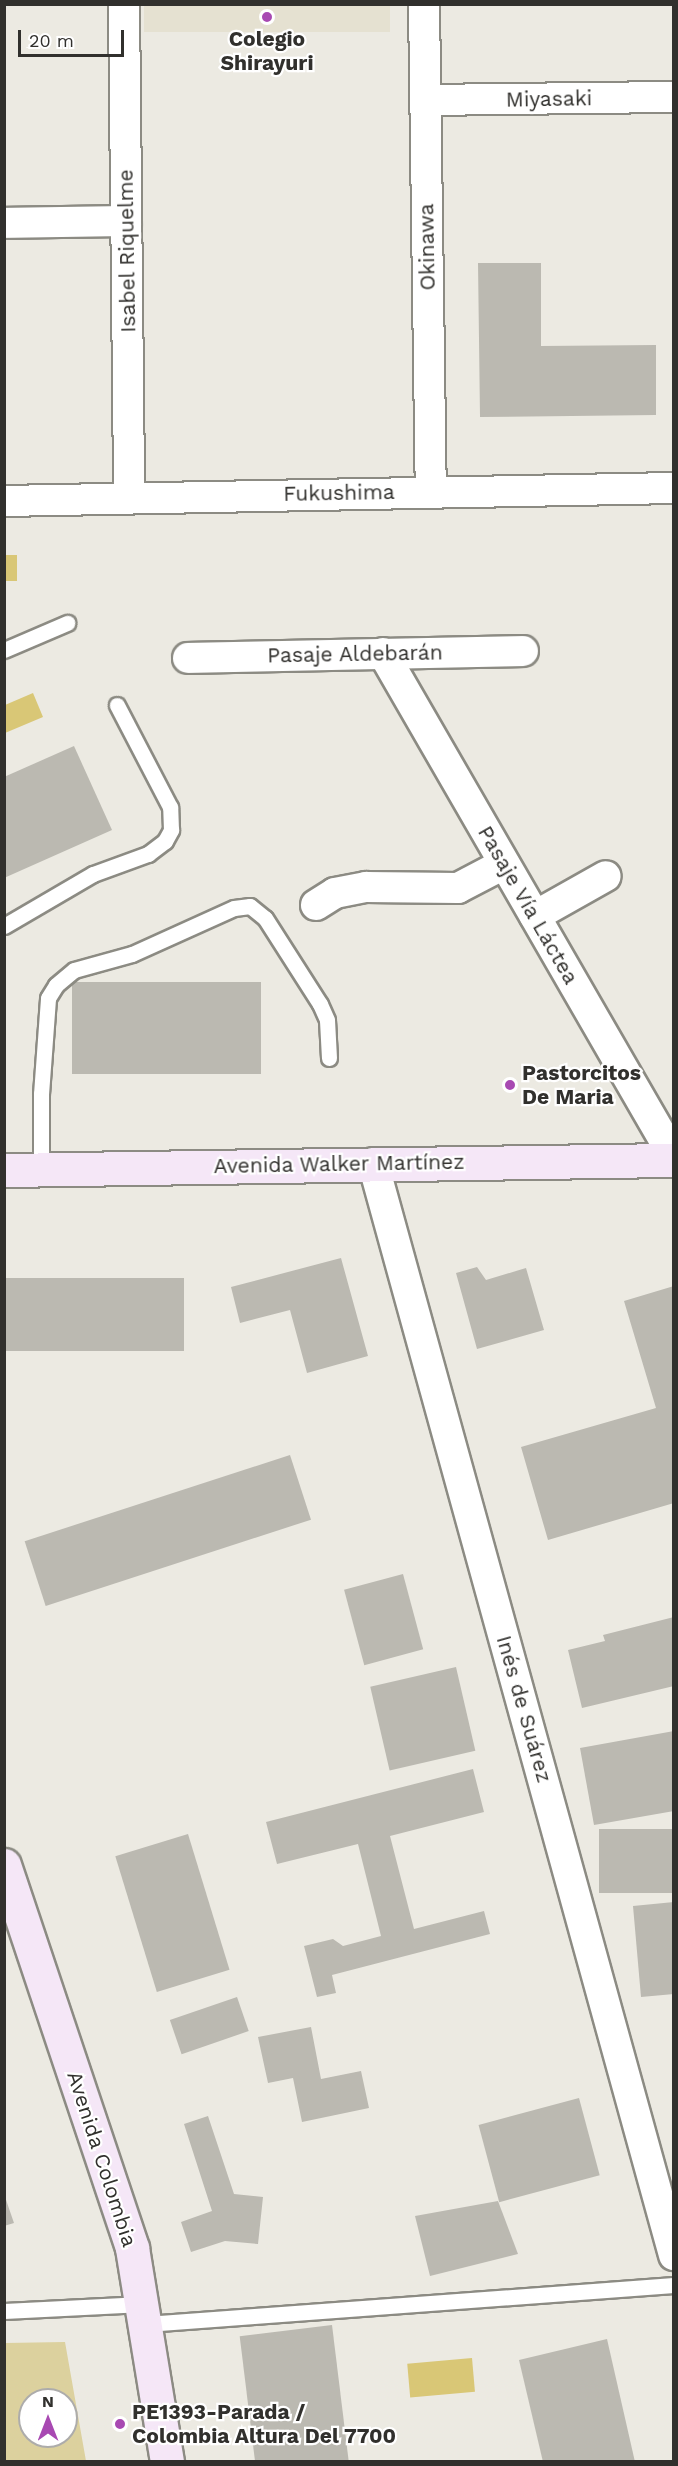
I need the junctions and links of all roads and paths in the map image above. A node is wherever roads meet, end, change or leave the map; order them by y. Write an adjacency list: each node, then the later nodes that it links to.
1 (124, 4): 5 (street, Isabel Riquelme)
2 (424, 4): 4 (street, Okinawa)
3 (674, 97): 4 (street, Miyasaki)
4 (425, 100): 8 (street, Okinawa)
5 (126, 221): 6 (street); 9 (street, Isabel Riquelme)
6 (4, 223)
7 (674, 488): 8 (street, Fukushima)
8 (431, 490): 9 (street, Fukushima)
9 (129, 498): 10 (street, Fukushima)
10 (4, 501)
11 (67, 623): 12 (lane)
12 (4, 650)
13 (523, 651): 14 (street, Pasaje Aldebarán)
14 (383, 654): 15 (street, Pasaje Aldebarán); 17 (street, Pasaje Vía Láctea)
15 (188, 658)
16 (117, 705): 21 (lane)
17 (504, 864): 19 (street); 20 (street, Pasaje Vía Láctea)
18 (606, 876): 20 (street)
19 (316, 905)
20 (535, 916): 23 (street, Pasaje Vía Láctea)
21 (4, 926)
22 (329, 1058): 25 (lane)
23 (674, 1158): 24 (main road, Avenida Walker Martínez)
24 (373, 1163): 25 (main road, Avenida Walker Martínez); 28 (street, Inés de Suárez)
25 (41, 1169): 26 (main road, Avenida Walker Martínez)
26 (4, 1170)
27 (4, 1865): 31 (main road, Avenida Colombia)
28 (674, 2255)
29 (674, 2285): 31 (lane)
30 (4, 2311): 31 (lane)
31 (145, 2314): 32 (main road, Avenida Colombia)
32 (167, 2462)

